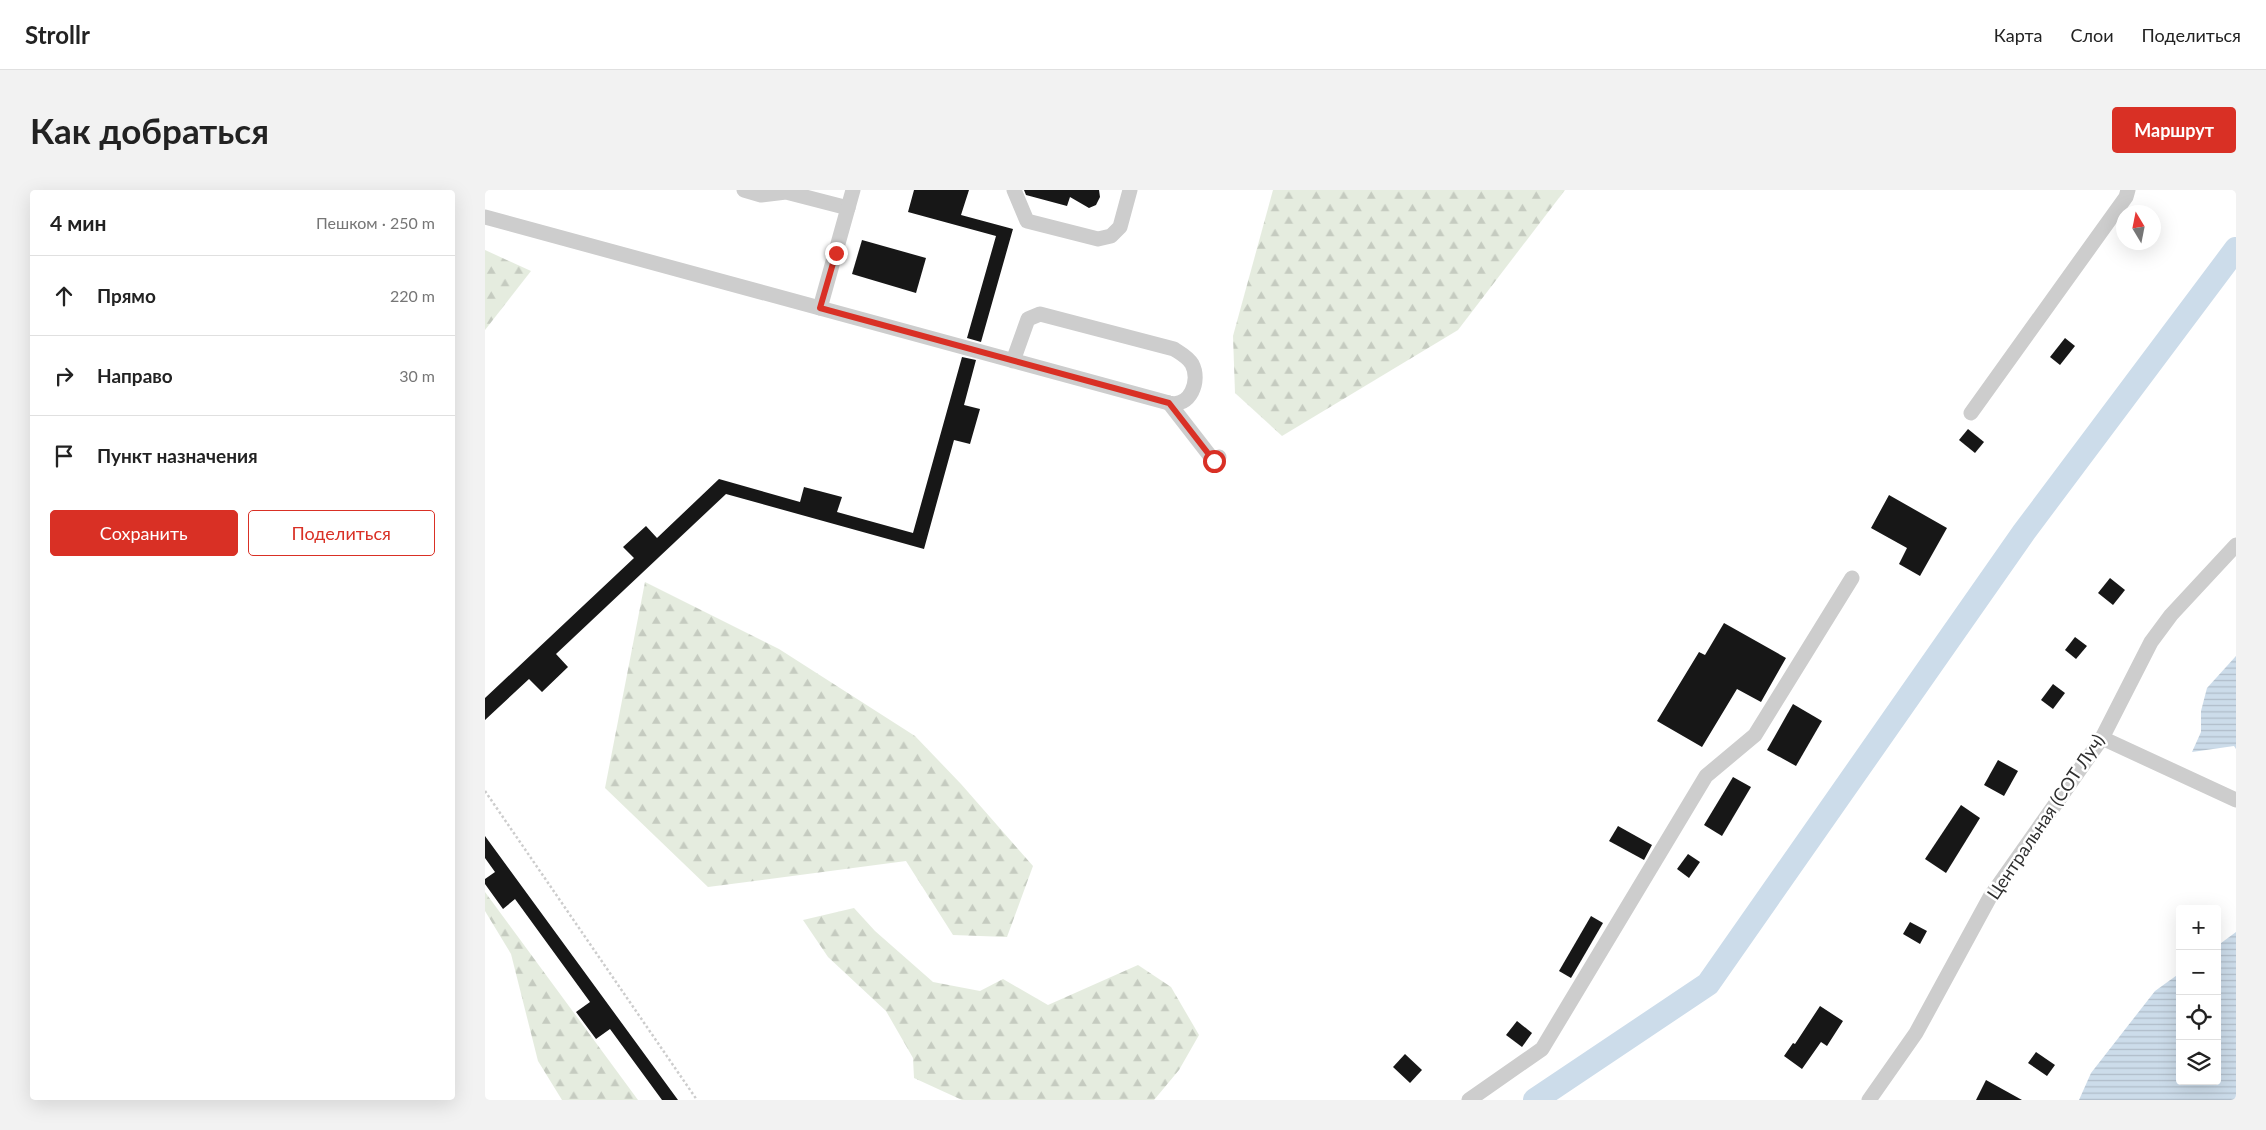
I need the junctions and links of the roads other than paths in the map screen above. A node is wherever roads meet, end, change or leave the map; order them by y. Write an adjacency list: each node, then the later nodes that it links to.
1 (744, 190): 6 (street)
2 (853, 190): 6 (street)
3 (1014, 190): 4 (street)
4 (1130, 190)
5 (2128, 190): 11 (street)
6 (848, 208): 8 (street)
7 (485, 217): 8 (street)
8 (820, 308): 9 (street)
9 (1013, 361): 10 (street); 10 (street)
10 (1169, 403): 12 (street)
11 (1971, 413)
12 (1219, 457)
13 (2236, 545): 15 (street, Центральная (СОТ Луч))
14 (1852, 578): 17 (street)
15 (2102, 738): 16 (street); 18 (street, Центральная (СОТ Луч))
16 (2236, 800)
17 (1469, 1100)
18 (1869, 1100)

